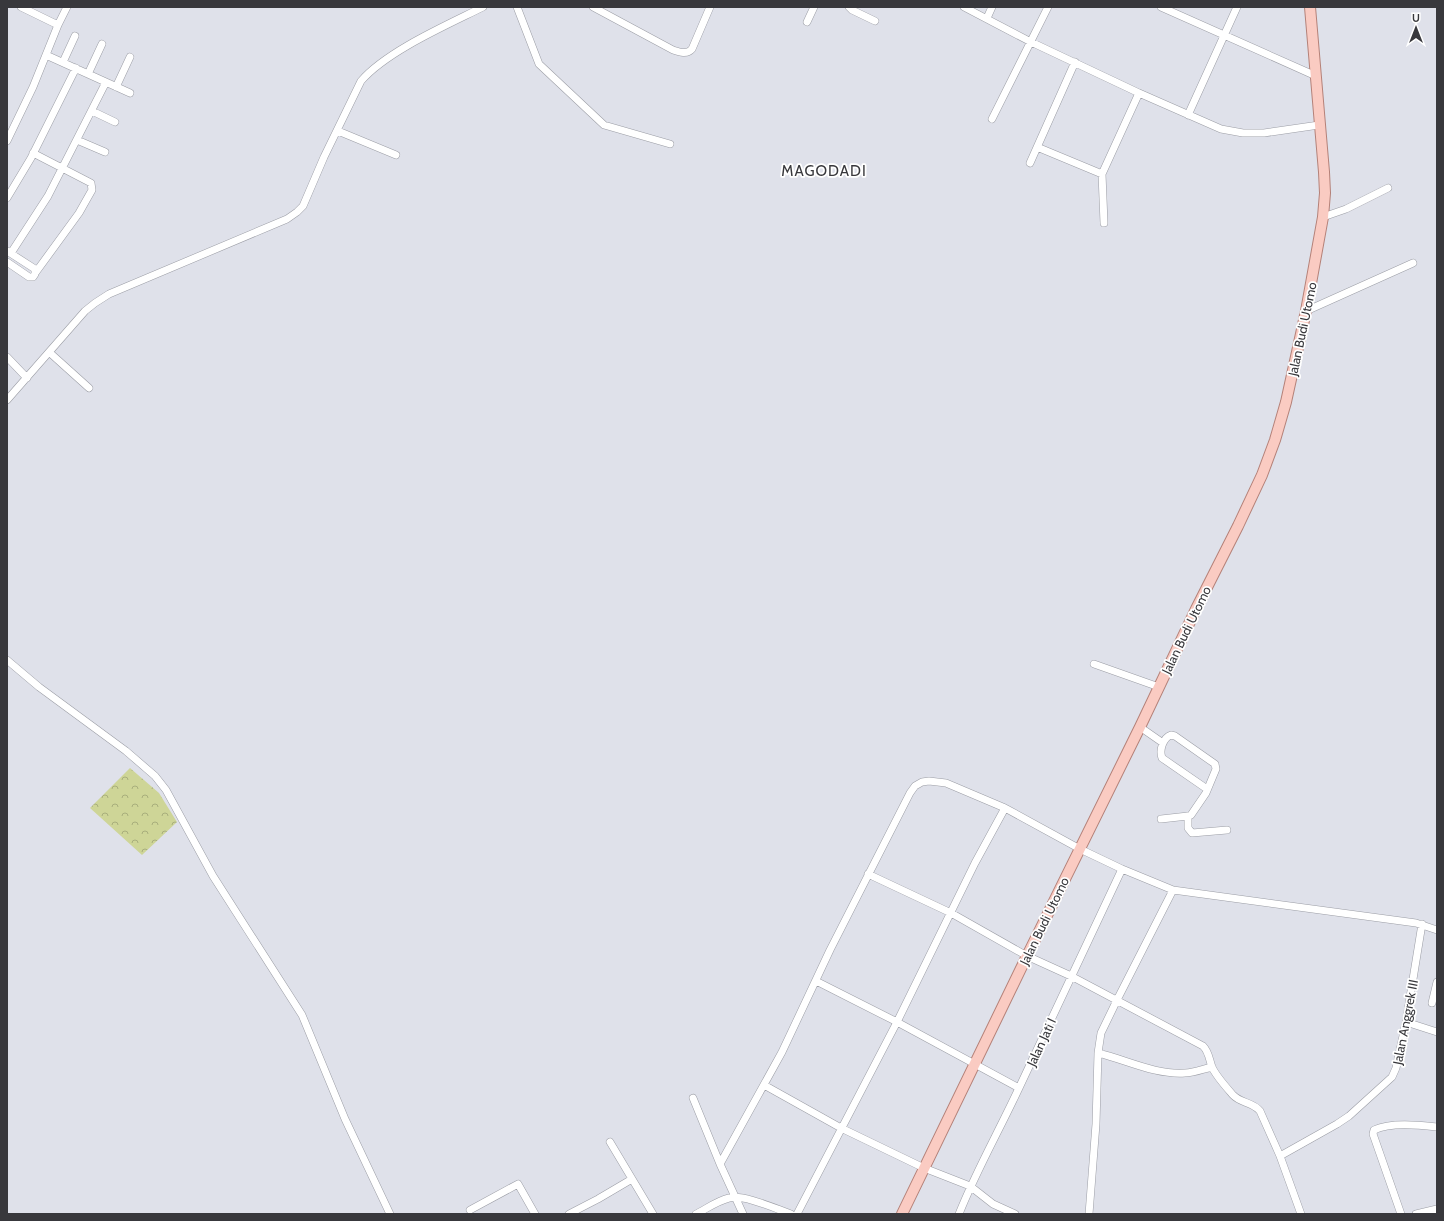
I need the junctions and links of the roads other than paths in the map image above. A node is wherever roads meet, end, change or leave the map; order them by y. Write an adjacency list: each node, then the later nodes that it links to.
1 (21, 7): 18 (street)
2 (67, 7): 18 (street)
3 (483, 7): 39 (street)
4 (517, 7): 42 (street)
5 (593, 7): 6 (street)
6 (710, 7)
7 (814, 7): 17 (street)
8 (849, 7): 16 (street)
9 (964, 7): 15 (street)
10 (992, 7): 15 (street)
11 (1048, 7): 21 (street)
12 (1161, 7): 19 (street)
13 (1236, 7): 19 (street)
14 (1310, 7): 29 (main road, Jalan Budi Utomo)
15 (987, 18): 21 (street)
16 (875, 21)
17 (807, 22)
18 (58, 25): 23 (street)
19 (1224, 35): 29 (street); 35 (street)
20 (74, 36): 25 (street)
21 (1031, 42): 26 (street); 36 (street)
22 (102, 44): 28 (street)
23 (46, 55): 25 (street); 40 (street)
24 (130, 57): 31 (street)
25 (63, 62): 27 (street)
26 (1076, 62): 33 (street); 43 (street)
27 (76, 68): 28 (street); 45 (street)
28 (88, 74): 30 (street)
29 (1316, 76): 38 (main road, Jalan Budi Utomo)
30 (106, 82): 31 (street); 34 (street)
31 (116, 87): 32 (street)
32 (130, 93)
33 (1140, 93): 35 (street); 49 (street)
34 (92, 111): 37 (street); 41 (street)
35 (1188, 115): 38 (street)
36 (992, 119)
37 (116, 122)
38 (1319, 125): 52 (main road, Jalan Budi Utomo)
39 (338, 131): 46 (street); 59 (street)
40 (7, 140)
41 (77, 140): 44 (street); 48 (street)
42 (670, 144)
43 (1037, 147): 47 (street); 49 (street)
44 (104, 152)
45 (33, 153): 48 (street); 51 (street)
46 (396, 155)
47 (1030, 163)
48 (62, 169): 54 (street); 57 (street)
49 (1102, 174): 53 (street)
50 (1388, 188): 52 (street)
51 (7, 198)
52 (1324, 217): 58 (main road, Jalan Budi Utomo)
53 (1104, 223)
54 (9, 252): 57 (street)
55 (7, 262): 57 (street)
56 (1413, 263): 58 (street)
57 (36, 272)
58 (1306, 311): 66 (main road, Jalan Budi Utomo)
59 (49, 352): 61 (street); 62 (street)
60 (7, 357): 61 (street)
61 (27, 378): 63 (street)
62 (89, 388)
63 (7, 400)
64 (7, 660): 107 (street)
65 (1094, 664): 66 (street)
66 (1159, 687): 67 (main road, Jalan Budi Utomo)
67 (1140, 727): 68 (street); 74 (main road, Jalan Budi Utomo)
68 (1163, 743): 69 (street); 69 (street)
69 (1207, 789): 71 (street)
70 (1005, 808): 74 (street); 76 (street); 78 (street)
71 (1188, 816): 72 (street); 73 (street)
72 (1161, 819)
73 (1227, 830)
74 (1080, 849): 75 (street); 81 (main road, Jalan Budi Utomo)
75 (1122, 869): 77 (street); 82 (street, Jalan Jati I)
76 (868, 874): 78 (street); 83 (street)
77 (1173, 890): 79 (street); 85 (street)
78 (951, 913): 81 (street); 87 (street)
79 (1422, 924): 80 (street); 88 (street, Jalan Anggrek III)
80 (1437, 930)
81 (1026, 956): 82 (street); 91 (main road, Jalan Budi Utomo)
82 (1071, 976): 85 (street); 94 (street, Jalan Jati I)
83 (816, 981): 87 (street); 93 (street)
84 (1437, 982): 86 (street)
85 (1117, 1000): 90 (street); 92 (street)
86 (1432, 1003)
87 (897, 1022): 91 (street); 97 (street)
88 (1406, 1022): 89 (street); 99 (street, Jalan Anggrek III)
89 (1437, 1032)
90 (1098, 1053): 92 (street); 118 (street)
91 (975, 1065): 94 (street); 101 (main road, Jalan Budi Utomo)
92 (1212, 1067): 99 (street)
93 (764, 1086): 97 (street); 100 (street)
94 (1019, 1088): 103 (street, Jalan Jati I)
95 (693, 1098): 100 (street)
96 (1437, 1127): 120 (street)
97 (841, 1128): 101 (street); 114 (street)
98 (610, 1142): 102 (street)
99 (1280, 1156): 119 (street)
100 (720, 1164): 104 (street)
101 (924, 1168): 103 (street); 115 (main road, Jalan Budi Utomo)
102 (632, 1178): 109 (street); 110 (street)
103 (970, 1186): 116 (street, Jalan Jati I); 117 (street)
104 (734, 1197): 111 (street); 112 (street); 113 (street)
105 (1437, 1209): 121 (street)
106 (470, 1210): 108 (street)
107 (390, 1214)
108 (535, 1214)
109 (569, 1214)
110 (653, 1214)
111 (696, 1214)
112 (743, 1214)
113 (792, 1214)
114 (797, 1214)
115 (902, 1214)
116 (959, 1214)
117 (1015, 1214)
118 (1089, 1214)
119 (1302, 1214)
120 (1401, 1214)
121 (1416, 1214)

